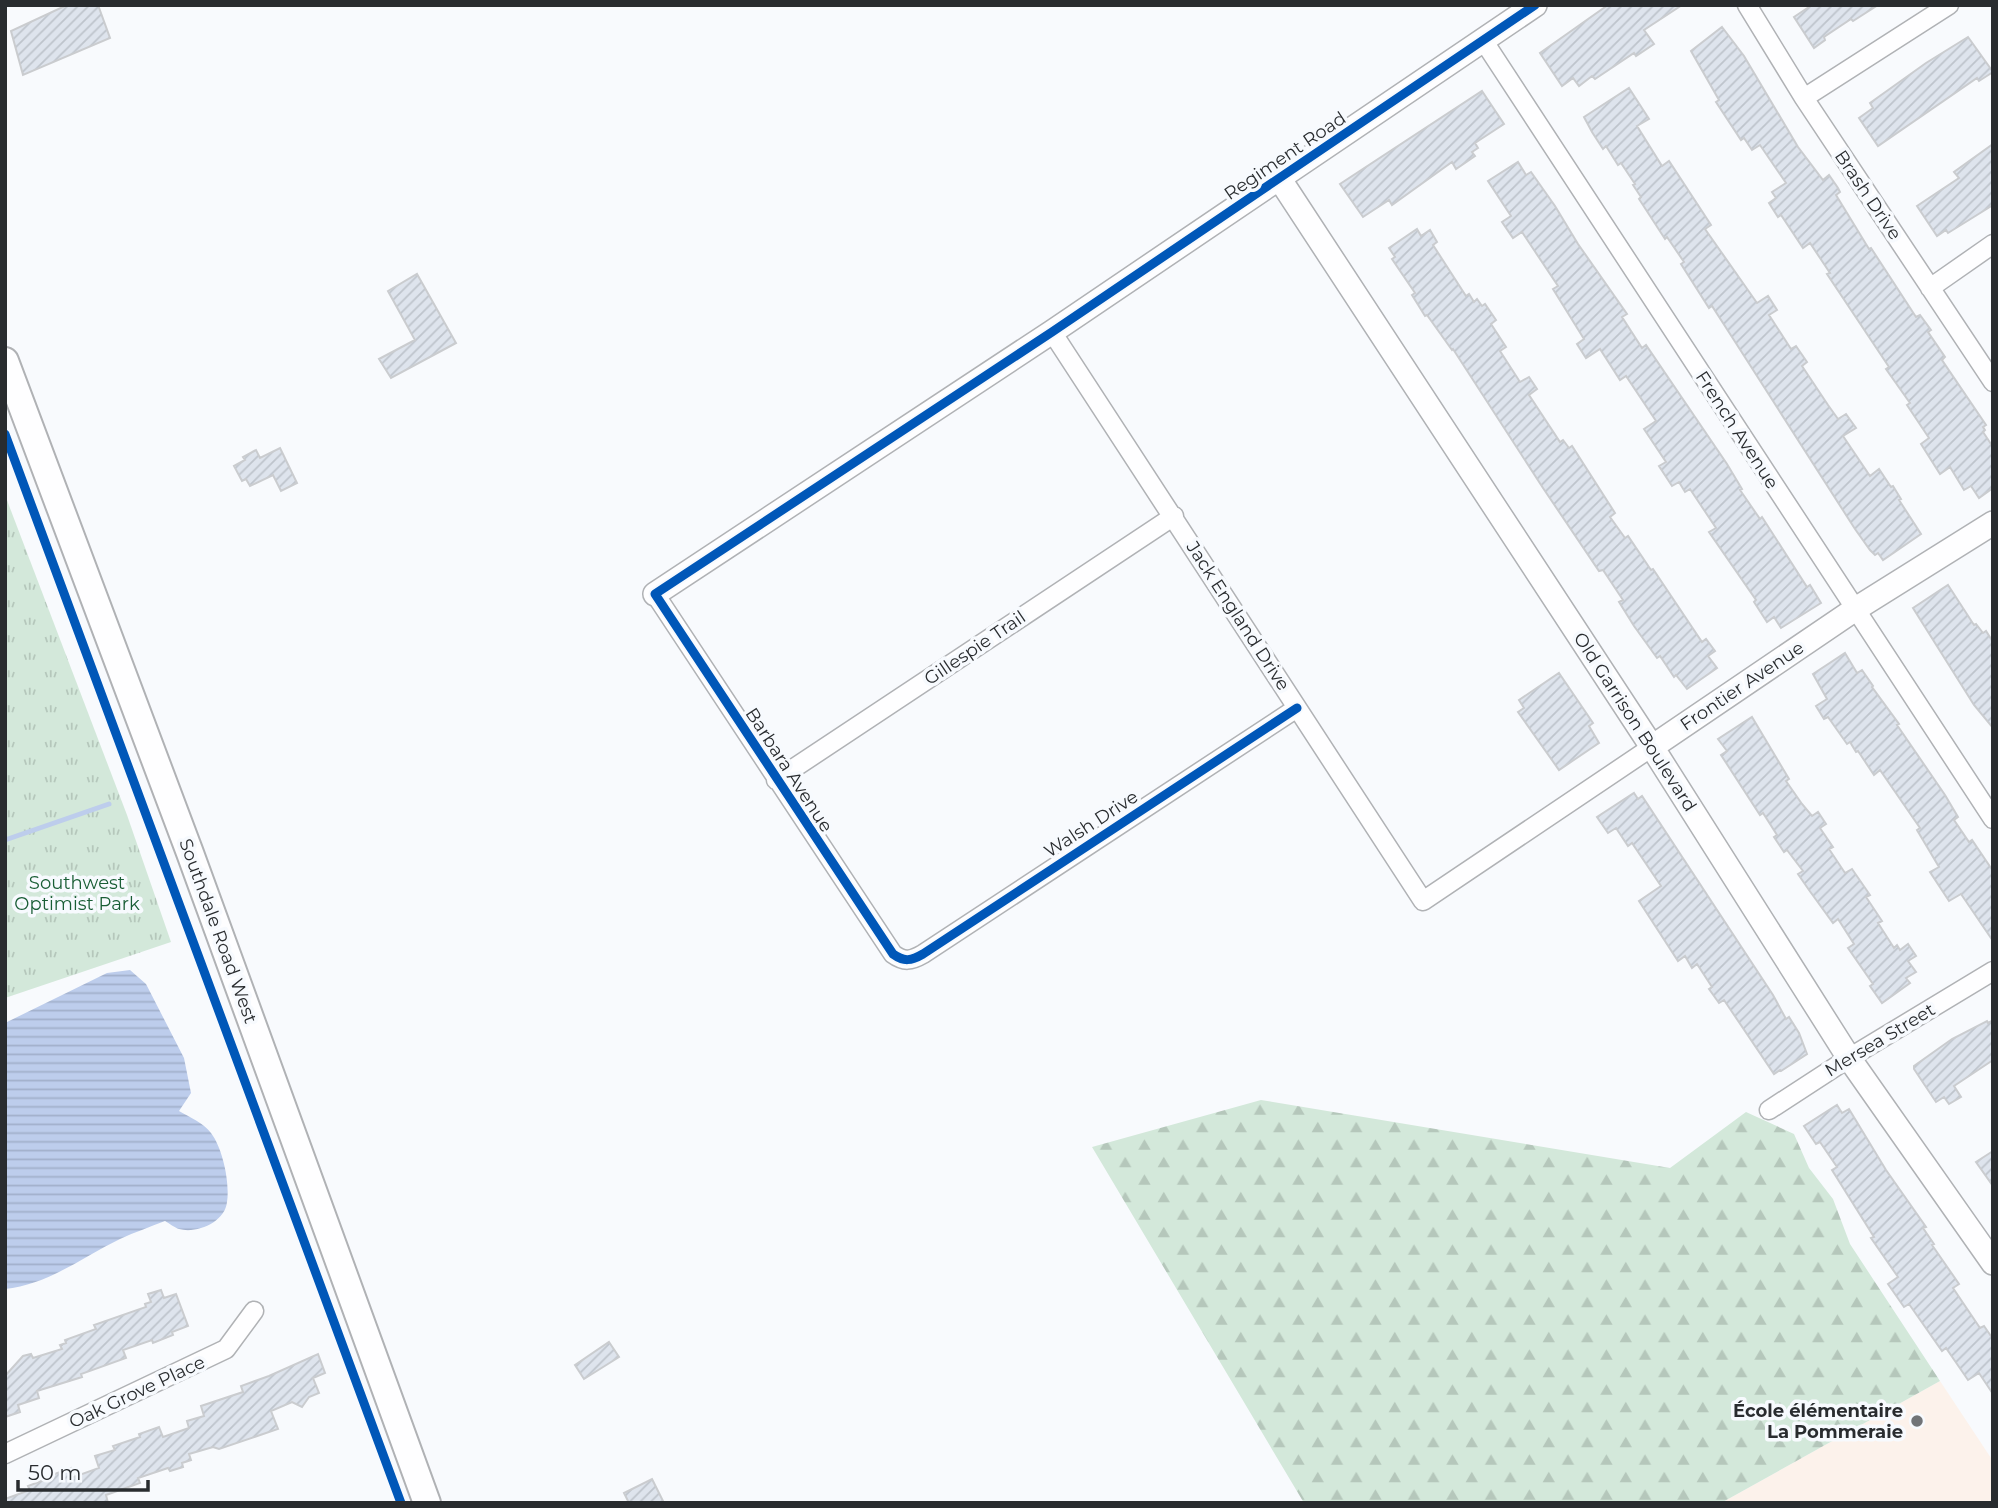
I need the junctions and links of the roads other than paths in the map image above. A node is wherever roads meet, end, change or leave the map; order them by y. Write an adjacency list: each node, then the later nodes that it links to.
1 (1535, 5): 4 (street, Regiment Road)
2 (1747, 5): 5 (street, Brash Drive)
3 (1949, 5): 5 (street)
4 (1483, 40): 6 (street, Regiment Road); 15 (street, French Avenue)
5 (1804, 98): 8 (street, Brash Drive)
6 (1279, 178): 9 (street, Regiment Road); 17 (street, Old Garrison Boulevard)
7 (1993, 244): 8 (street)
8 (1930, 288): 11 (street, Brash Drive)
9 (1052, 332): 12 (street, Jack England Drive); 14 (street, Regiment Road)
10 (5, 361): 28 (main road, Southdale Road West)
11 (1993, 382)
12 (1174, 516): 16 (street, Jack England Drive); 18 (street, Gillespie Trail)
13 (1993, 523): 15 (street, Frontier Avenue)
14 (655, 594): 18 (street, Barbara Avenue)
15 (1854, 610): 17 (street, Frontier Avenue); 19 (street, French Avenue)
16 (1297, 708): 20 (street, Jack England Drive); 21 (street, Walsh Drive)
17 (1652, 747): 20 (street, Frontier Avenue); 23 (street, Old Garrison Boulevard)
18 (776, 780): 21 (street, Barbara Avenue)
19 (1993, 819)
20 (1423, 901)
21 (901, 960)
22 (1993, 971): 23 (street, Mersea Street)
23 (1849, 1058): 24 (street, Mersea Street); 25 (street, Old Garrison Boulevard)
24 (1769, 1110)
25 (1991, 1255)
26 (254, 1311): 27 (street, Oak Grove Place)
27 (5, 1454)
28 (427, 1503)

